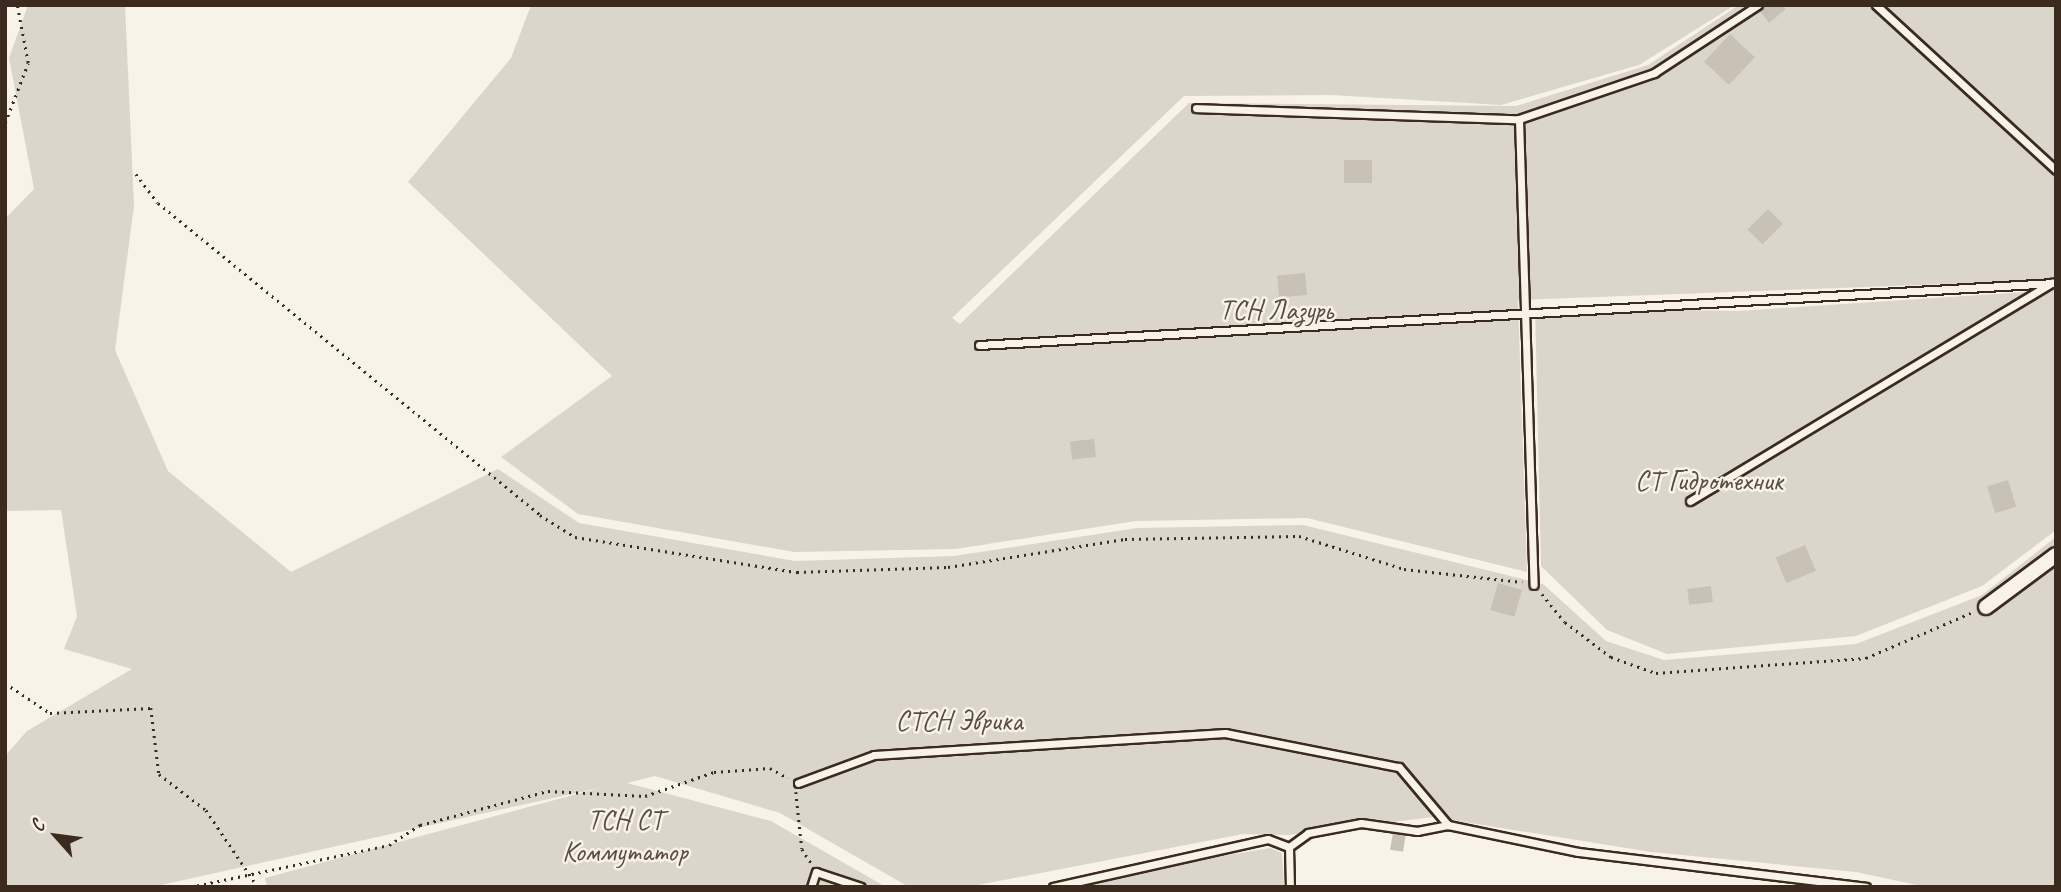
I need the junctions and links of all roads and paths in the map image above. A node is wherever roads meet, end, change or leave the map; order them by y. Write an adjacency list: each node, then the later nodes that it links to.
1 (18, 5): 6 (path)
2 (1758, 5): 5 (lane)
3 (1876, 5): 7 (lane)
4 (1196, 108): 5 (lane)
5 (1519, 118): 10 (lane)
6 (5, 123)
7 (2056, 170)
8 (136, 174): 14 (path)
9 (2054, 282): 10 (lane); 12 (lane)
10 (1525, 316): 11 (lane); 14 (lane)
11 (979, 345)
12 (1690, 501)
13 (2056, 555): 16 (street)
14 (1534, 585): 16 (path)
15 (2056, 596): 17 (path)
16 (1986, 607)
17 (2056, 643)
18 (5, 683): 22 (path)
19 (798, 783): 20 (lane); 22 (path); 23 (path)
20 (1448, 825): 21 (lane); 30 (lane)
21 (1289, 848): 28 (lane); 29 (lane)
22 (253, 872): 24 (path); 25 (path)
23 (816, 872): 26 (lane); 27 (lane)
24 (190, 887)
25 (258, 887)
26 (811, 887)
27 (861, 887)
28 (1053, 887)
29 (1290, 887)
30 (1866, 887)

